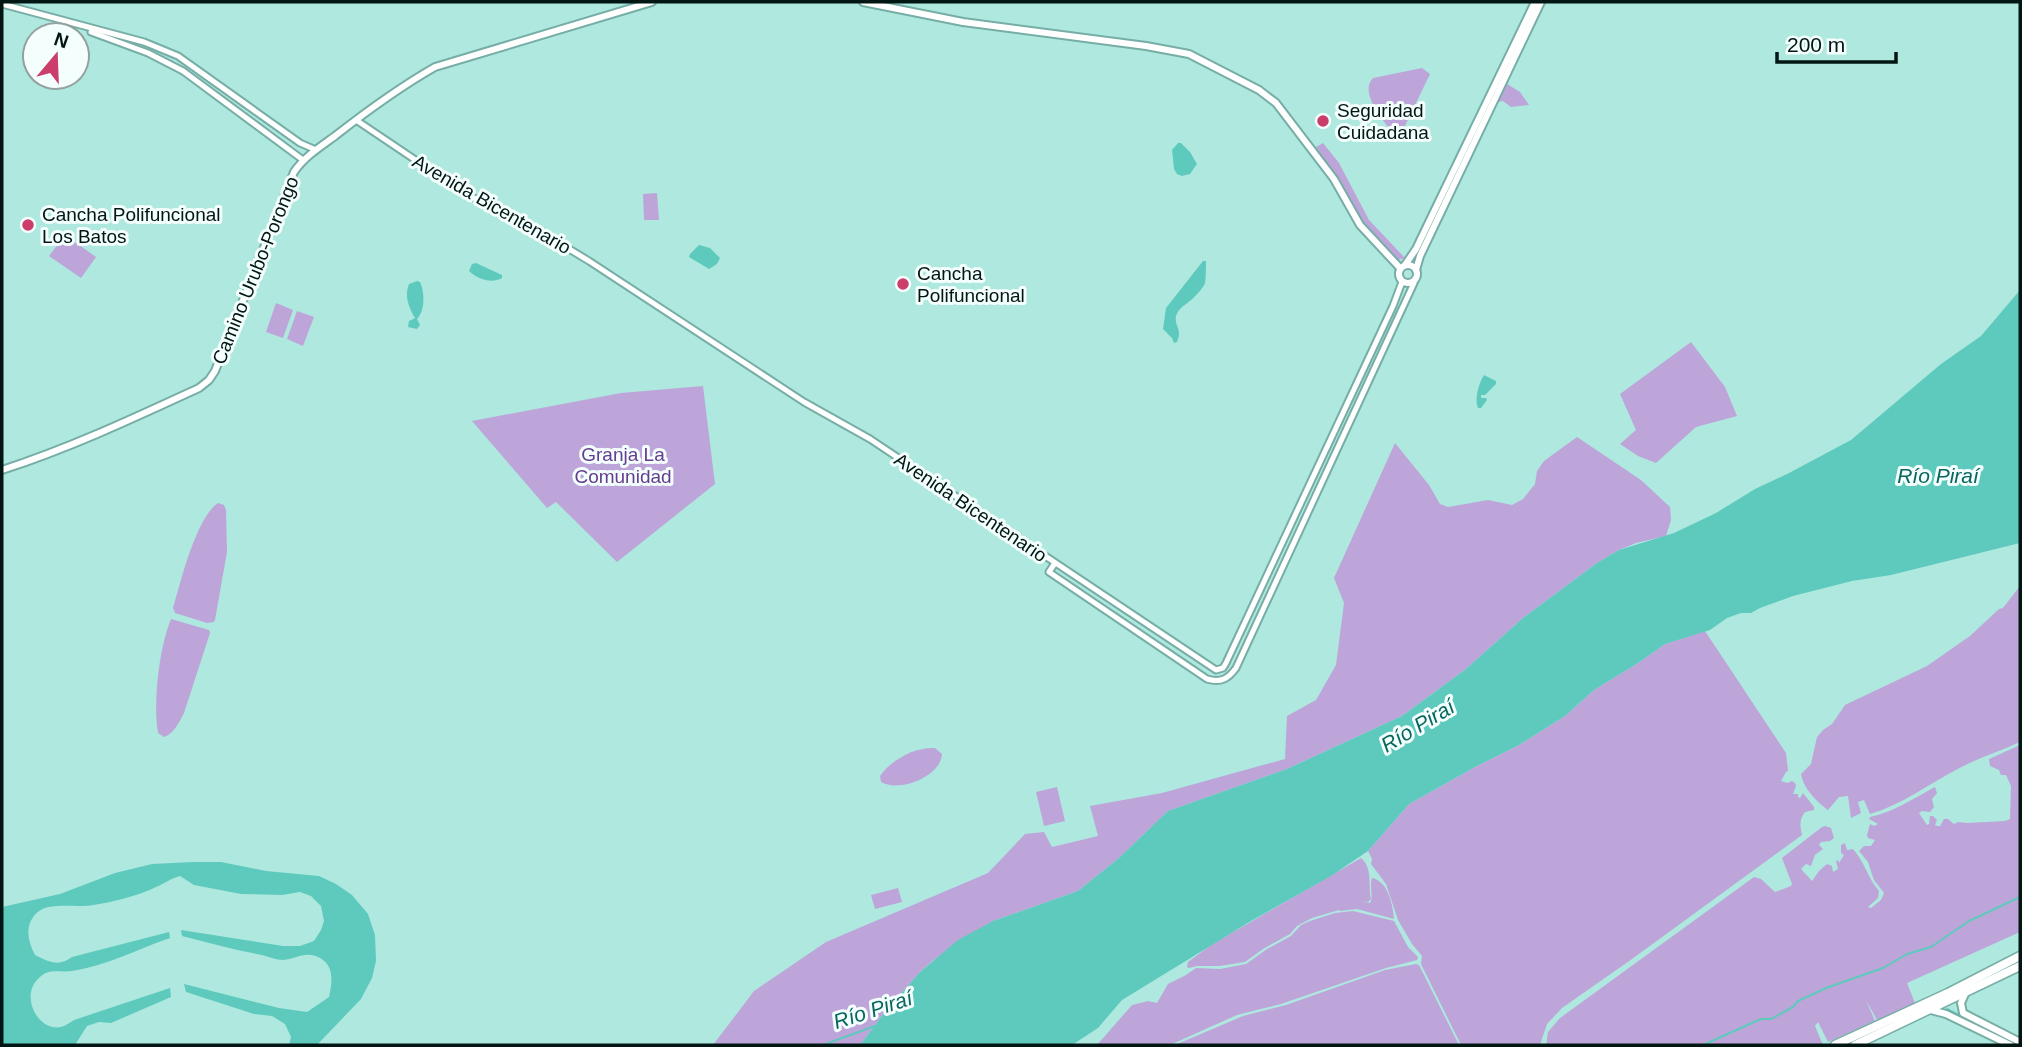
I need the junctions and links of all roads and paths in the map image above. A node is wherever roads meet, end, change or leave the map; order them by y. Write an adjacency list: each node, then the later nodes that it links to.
1 (652, 2): 10 (main road, Camino Urubo-Porongo)
2 (863, 2): 13 (main road)
3 (1535, 2): 9 (main road)
4 (1541, 2): 9 (main road)
5 (2, 4): 6 (street)
6 (66, 21)
7 (91, 28): 11 (street)
8 (91, 31): 12 (street)
9 (1516, 48): 13 (main road); 14 (main road)
10 (356, 120): 11 (main road, Camino Urubo-Porongo); 22 (street, Avenida Bicentenario)
11 (316, 150): 12 (main road, Camino Urubo-Porongo)
12 (303, 160): 21 (main road, Camino Urubo-Porongo)
13 (1403, 267): 14 (main road); 16 (main road)
14 (1416, 270): 15 (main road)
15 (1414, 281): 16 (main road); 18 (street)
16 (1402, 282): 17 (street)
17 (1393, 306): 18 (street); 19 (street)
18 (1402, 310): 20 (street)
19 (1377, 340): 20 (street); 25 (street)
20 (1387, 344): 26 (street)
21 (2, 470)
22 (1055, 563): 23 (street, Avenida Bicentenario); 24 (street, Avenida Bicentenario)
23 (1061, 568): 24 (street); 27 (street, Avenida Bicentenario)
24 (1055, 577): 29 (street, Avenida Bicentenario)
25 (1266, 577): 26 (street); 31 (street)
26 (1277, 581): 32 (street)
27 (1091, 588): 28 (street, Avenida Bicentenario); 29 (street)
28 (1097, 592): 30 (street); 33 (street, Avenida Bicentenario)
29 (1084, 597): 30 (street, Avenida Bicentenario)
30 (1091, 602): 34 (street, Avenida Bicentenario)
31 (1241, 630): 32 (street); 33 (street)
32 (1251, 634): 34 (street)
33 (1226, 663): 34 (street)
34 (1236, 668)
35 (2019, 960): 36 (highway); 38 (highway)
36 (1965, 994): 37 (highway); 39 (main road)
37 (1931, 1010): 42 (highway); 43 (main road)
38 (1867, 1031): 40 (highway); 41 (highway)
39 (2020, 1042)
40 (1835, 1045)
41 (1847, 1045)
42 (1855, 1045)
43 (2010, 1045)

